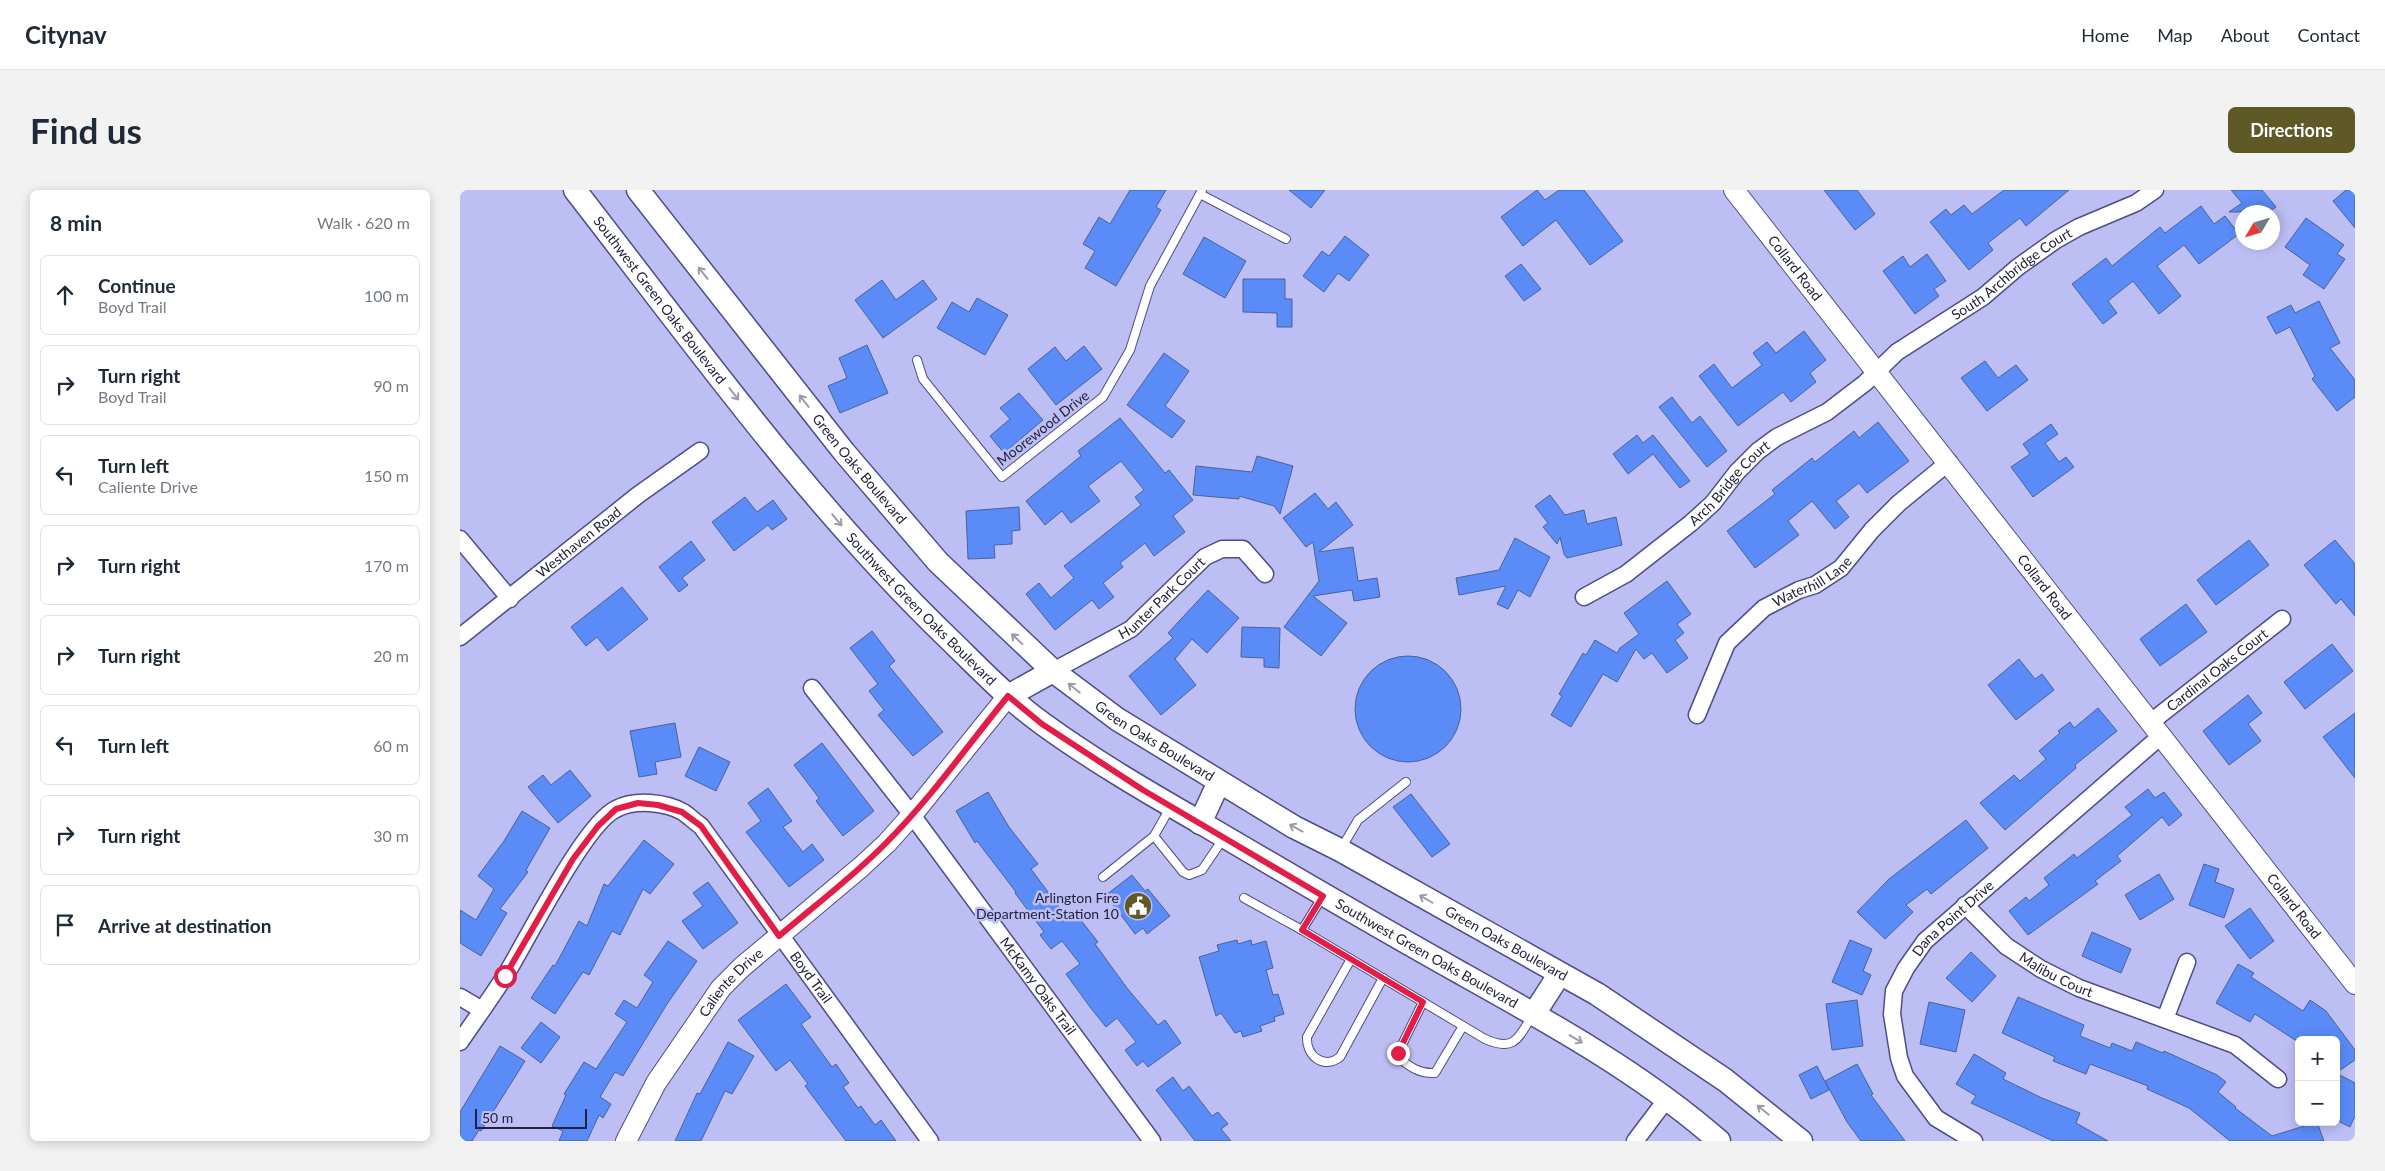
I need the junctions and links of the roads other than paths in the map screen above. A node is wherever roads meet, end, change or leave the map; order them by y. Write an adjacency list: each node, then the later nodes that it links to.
1 (575, 190): 19 (main road, Southwest Green Oaks Boulevard, one-way to 19)
2 (638, 190): 17 (main road, Green Oaks Boulevard, one-way to 2)
3 (1734, 190): 8 (street, Collard Road)
4 (2155, 190): 8 (street, South Archbridge Court)
5 (1201, 192): 6 (lane); 7 (lane, Moorewood Drive)
6 (1286, 239)
7 (917, 360)
8 (1876, 370): 10 (street, Collard Road); 13 (street, Arch Bridge Court)
9 (700, 451): 14 (street, Westhaven Road)
10 (1949, 462): 20 (street, Waterhill Lane); 21 (street, Collard Road)
11 (460, 539): 14 (street)
12 (1265, 574): 17 (street, Hunter Park Court)
13 (1584, 597)
14 (510, 599): 16 (street, Westhaven Road)
15 (2282, 619): 21 (street, Cardinal Oaks Court)
16 (460, 637)
17 (1053, 672): 19 (main road); 22 (main road, Green Oaks Boulevard, one-way to 17)
18 (812, 688): 25 (street, McKamy Oaks Trail)
19 (1008, 696): 24 (main road, Southwest Green Oaks Boulevard); 25 (street, Caliente Drive)
20 (1697, 715)
21 (2156, 728): 33 (street, Dana Point Drive); 40 (street, Collard Road)
22 (1219, 782): 26 (main road); 29 (main road, Green Oaks Boulevard, one-way to 22)
23 (1406, 782): 29 (lane)
24 (1171, 806): 26 (main road, Southwest Green Oaks Boulevard); 27 (lane)
25 (912, 815): 35 (street, Caliente Drive); 52 (street, McKamy Oaks Trail)
26 (1200, 822): 28 (main road, Southwest Green Oaks Boulevard)
27 (1154, 836): 28 (lane); 30 (lane)
28 (1224, 837): 31 (main road, Southwest Green Oaks Boulevard)
29 (1340, 850): 38 (main road, Green Oaks Boulevard, one-way to 29)
30 (1103, 877)
31 (1323, 896): 34 (lane); 44 (main road, Southwest Green Oaks Boulevard)
32 (1244, 898): 34 (lane)
33 (1965, 905): 45 (street, Malibu Court); 56 (street, Dana Point Drive)
34 (1302, 930): 36 (lane)
35 (779, 936): 43 (street, Boyd Trail); 50 (street, Caliente Drive); 51 (street, Boyd Trail)
36 (1351, 959): 39 (lane); 39 (lane)
37 (2187, 962): 45 (street)
38 (1559, 975): 44 (main road); 55 (main road, Green Oaks Boulevard, one-way to 38)
39 (1383, 978): 42 (lane)
40 (2355, 984)
41 (460, 997): 43 (street)
42 (1423, 1002): 46 (lane); 46 (lane)
43 (482, 1010): 47 (street, Boyd Trail)
44 (1534, 1014): 46 (lane); 49 (main road, Southwest Green Oaks Boulevard, one-way to 49)
45 (2165, 1019): 48 (street, Malibu Court)
46 (1463, 1026)
47 (460, 1042)
48 (2278, 1079)
49 (1666, 1100): 53 (street); 54 (main road, Southwest Green Oaks Boulevard)
50 (626, 1141)
51 (930, 1141)
52 (1152, 1141)
53 (1635, 1141)
54 (1719, 1141)
55 (1801, 1141)
56 (1974, 1141)

